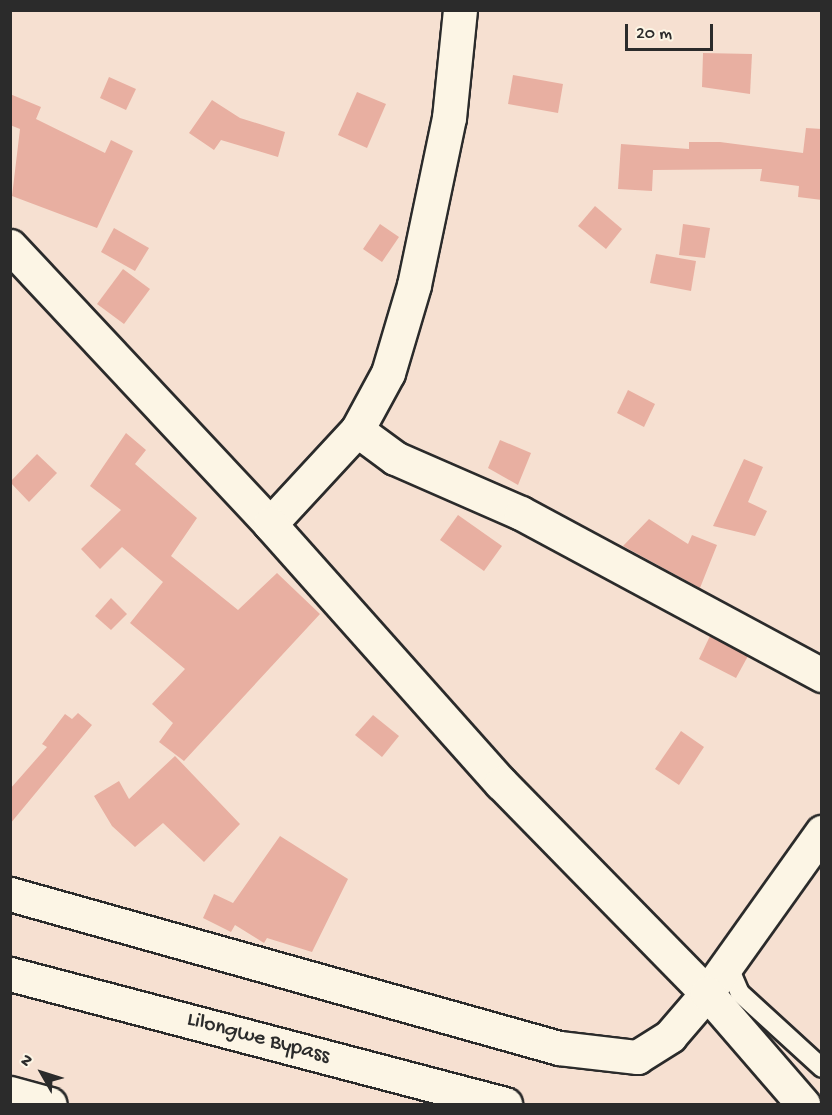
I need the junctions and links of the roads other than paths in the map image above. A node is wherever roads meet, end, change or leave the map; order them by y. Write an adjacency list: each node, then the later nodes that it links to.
1 (460, 10): 3 (street)
2 (10, 246): 4 (street)
3 (357, 430): 4 (street); 5 (street)
4 (270, 524): 10 (street)
5 (822, 675)
6 (822, 832): 8 (street)
7 (10, 894): 10 (street)
8 (728, 965): 10 (street); 11 (lane)
9 (10, 974): 14 (street, Lilongwe Bypass)
10 (708, 993): 15 (street)
11 (822, 1068)
12 (10, 1093): 13 (street)
13 (50, 1104)
14 (505, 1104)
15 (803, 1104)

